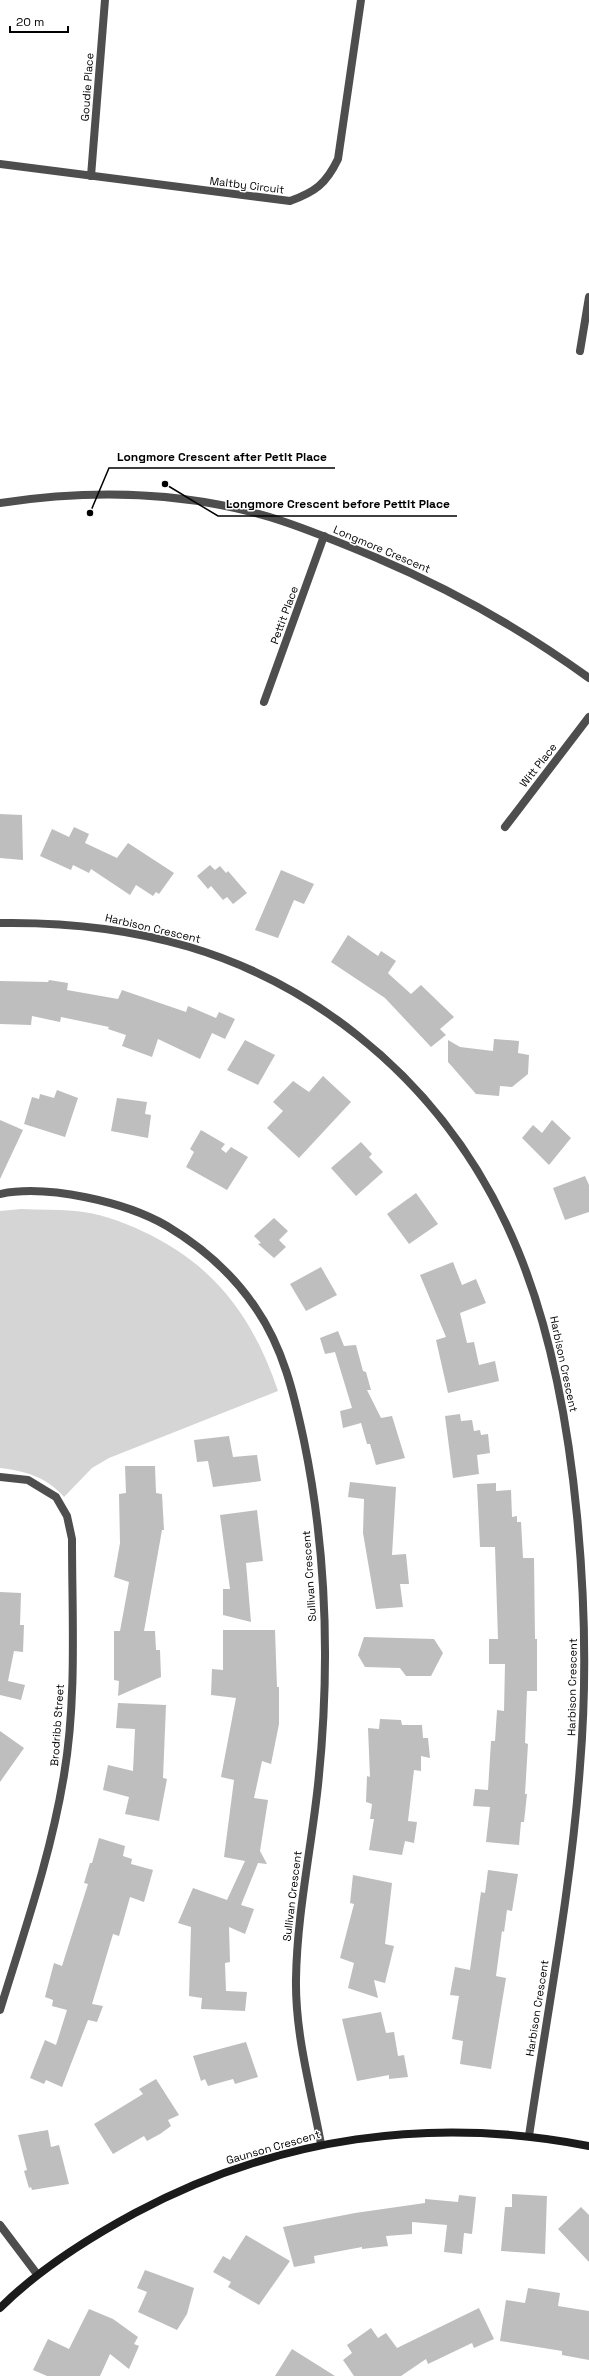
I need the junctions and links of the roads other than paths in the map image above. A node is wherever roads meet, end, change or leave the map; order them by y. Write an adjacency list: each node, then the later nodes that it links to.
1 (105, 0): 4 (street, Goudie Place)
2 (361, 0): 4 (street, Maltby Circuit)
3 (0, 164): 4 (street, Maltby Circuit)
4 (91, 176)
5 (589, 297): 6 (street)
6 (580, 352)
7 (0, 503): 8 (street, Longmore Crescent)
8 (324, 536): 9 (street, Longmore Crescent); 10 (street, Pettit Place)
9 (589, 678)
10 (264, 702)
11 (589, 718): 12 (street, Witt Place)
12 (505, 827)
13 (0, 923): 17 (street, Harbison Crescent)
14 (0, 1194): 18 (street, Sullivan Crescent)
15 (0, 1477): 16 (street, Brodribb Street)
16 (0, 2010)
17 (529, 2136): 18 (street, Gaunson Crescent); 19 (street, Gaunson Crescent)
18 (321, 2144): 21 (street, Gaunson Crescent)
19 (589, 2146)
20 (0, 2225): 21 (street)
21 (37, 2274): 22 (street, Gaunson Crescent)
22 (0, 2308)

